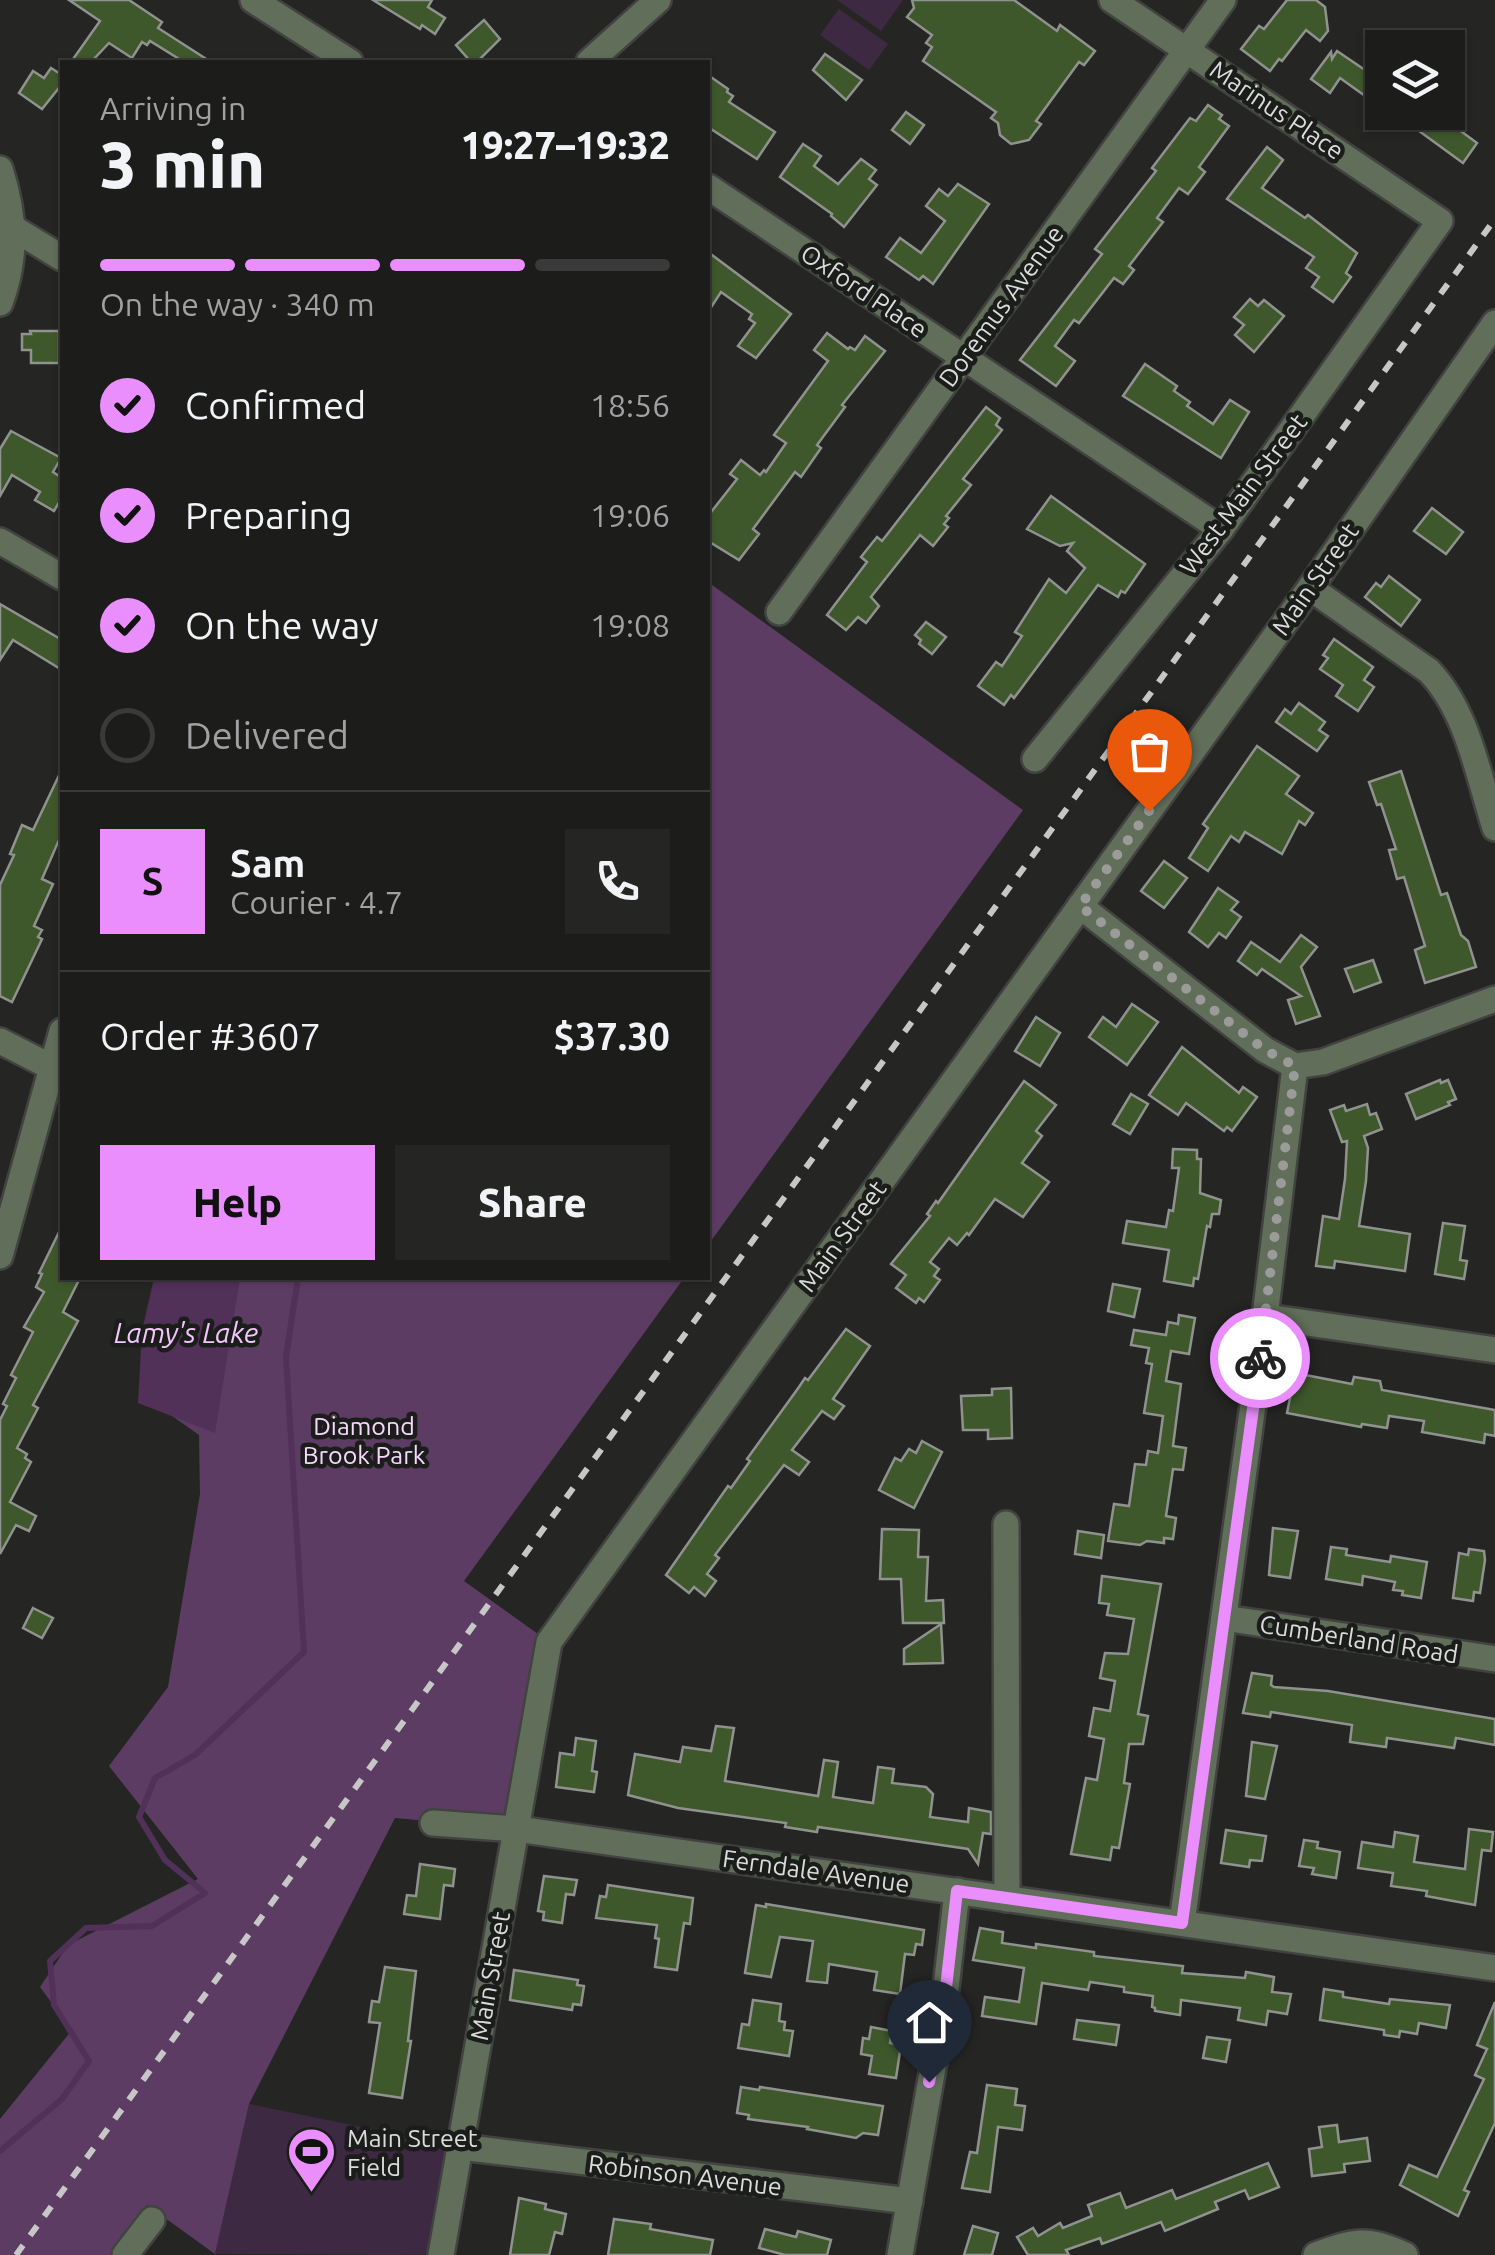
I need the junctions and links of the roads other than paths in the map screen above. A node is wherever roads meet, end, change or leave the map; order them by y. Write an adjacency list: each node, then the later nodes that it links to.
1 (254, 0): 6 (street)
2 (658, 0): 7 (street)
3 (1112, 0): 5 (street, Marinus Place)
4 (1223, 0): 5 (street, Doremus Avenue)
5 (1187, 50): 10 (street, Marinus Place); 15 (street, Doremus Avenue)
6 (347, 60)
7 (591, 60)
8 (0, 169): 11 (street)
9 (710, 188): 15 (street, Oxford Place)
10 (1440, 221): 16 (street, West Main Street)
11 (13, 228): 12 (street); 13 (street)
12 (60, 257)
13 (0, 304)
14 (1495, 322): 19 (street, Main Street)
15 (964, 358): 16 (street, Oxford Place); 20 (street, Doremus Avenue)
16 (1221, 529): 21 (street, West Main Street)
17 (0, 541): 18 (street)
18 (60, 576)
19 (1310, 588): 22 (street); 23 (street, Main Street)
20 (779, 612)
21 (1035, 759)
22 (1495, 828)
23 (1080, 906): 27 (street); 36 (street, Main Street)
24 (1495, 999): 27 (street)
25 (60, 1038): 28 (street)
26 (0, 1041): 28 (street)
27 (1295, 1066): 30 (street)
28 (51, 1067): 29 (street)
29 (0, 1256)
30 (1266, 1317): 31 (street); 33 (street)
31 (1495, 1350)
32 (1006, 1524): 38 (street)
33 (1224, 1618): 34 (street, Cumberland Road); 39 (street)
34 (1495, 1659)
35 (433, 1823): 36 (street, Ferndale Avenue)
36 (516, 1829): 37 (street, Ferndale Avenue); 41 (street, Main Street)
37 (957, 1891): 38 (street, Ferndale Avenue); 42 (street)
38 (1007, 1899): 39 (street, Ferndale Avenue)
39 (1182, 1923): 40 (street, Ferndale Avenue)
40 (1495, 1968)
41 (460, 2146): 42 (street, Robinson Avenue); 45 (street, Main Street)
42 (910, 2201): 46 (street)
43 (152, 2220): 44 (street)
44 (125, 2255)
45 (441, 2255)
46 (900, 2255)
47 (1316, 2255): 48 (street)
48 (1405, 2255)

